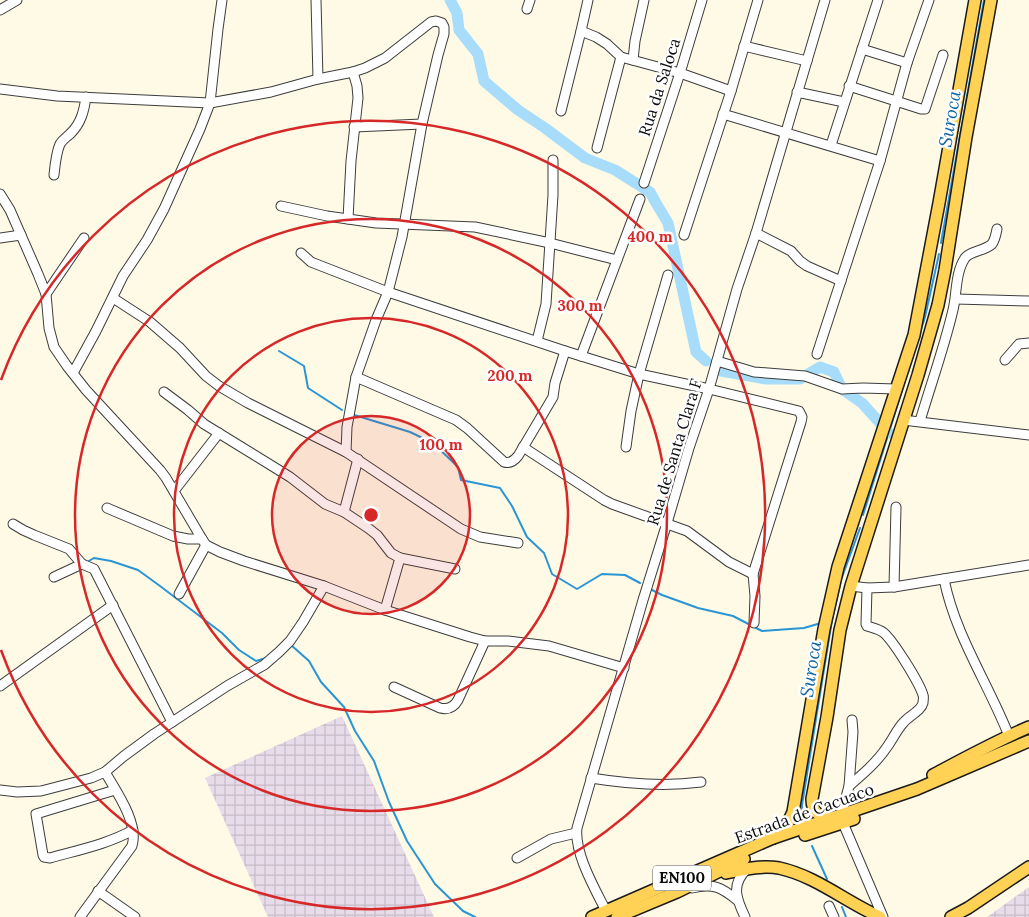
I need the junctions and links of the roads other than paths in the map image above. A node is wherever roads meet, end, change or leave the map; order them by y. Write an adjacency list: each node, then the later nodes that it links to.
1 (17, 0): 13 (street)
2 (222, 0): 32 (street)
3 (316, 0): 24 (street)
4 (588, 0): 14 (street)
5 (644, 0): 19 (street)
6 (702, 0): 23 (street, Rua da Saloca)
7 (758, 0): 15 (street)
8 (825, 0): 20 (street, Rua de Santa Clara F)
9 (878, 0): 16 (street)
10 (929, 0): 21 (street)
11 (975, 0): 56 (main road)
12 (991, 0): 57 (main road)
13 (0, 10)
14 (581, 31): 18 (street); 33 (street)
15 (744, 46): 20 (street); 27 (street)
16 (862, 49): 21 (street); 25 (street)
17 (943, 55): 30 (street)
18 (621, 57): 19 (street); 39 (street)
19 (633, 60): 23 (street)
20 (807, 62): 28 (street, Rua de Santa Clara F)
21 (907, 63): 30 (street)
22 (353, 72): 24 (street); 35 (street); 36 (street)
23 (680, 73): 27 (street); 43 (street, Rua da Saloca)
24 (318, 79): 32 (street)
25 (849, 86): 30 (street); 31 (street)
26 (0, 89): 29 (street)
27 (731, 91): 34 (street)
28 (797, 92): 31 (street); 37 (street, Rua de Santa Clara F)
29 (86, 97): 32 (street); 42 (street)
30 (897, 101): 41 (street)
31 (844, 102): 38 (street)
32 (210, 103): 64 (street)
33 (561, 111)
34 (723, 114): 37 (street); 52 (street)
35 (422, 124): 36 (street); 48 (street)
36 (354, 127): 47 (street)
37 (786, 132): 38 (street); 50 (street, Rua de Santa Clara F)
38 (831, 145): 41 (street)
39 (597, 148)
40 (553, 160): 55 (street)
41 (880, 161): 61 (street)
42 (54, 175)
43 (644, 183)
44 (0, 194): 51 (street)
45 (640, 199): 59 (street)
46 (281, 206): 47 (street)
47 (348, 219): 48 (street)
48 (405, 225): 55 (street); 62 (street)
49 (997, 229): 65 (street)
50 (756, 233): 61 (street); 72 (street, Rua de Santa Clara F)
51 (21, 235): 53 (street); 63 (street)
52 (684, 235)
53 (0, 238)
54 (84, 238): 63 (street)
55 (550, 243): 59 (street); 67 (street)
56 (931, 246): 57 (main road); 78 (main road)
57 (949, 248): 80 (main road)
58 (301, 253): 62 (street)
59 (617, 260): 71 (street)
60 (668, 275): 75 (street)
61 (841, 281): 70 (street)
62 (388, 292): 67 (street); 76 (street)
63 (46, 294): 74 (street)
64 (113, 298): 74 (street); 86 (street)
65 (956, 299): 66 (street); 81 (street)
66 (1029, 301)
67 (537, 342): 69 (street)
68 (1029, 343): 73 (street)
69 (565, 351): 71 (street); 84 (street)
70 (817, 354)
71 (581, 356): 75 (street)
72 (717, 360): 77 (street, Rua de Santa Clara F); 78 (street)
73 (1005, 360)
74 (73, 374): 88 (street)
75 (639, 374): 77 (street); 85 (street)
76 (356, 377): 84 (street); 86 (street)
77 (709, 388): 93 (street, Rua de Santa Clara F); 102 (street)
78 (896, 390): 92 (main road)
79 (164, 392): 82 (street)
80 (903, 420): 81 (street); 94 (main road)
81 (920, 421): 83 (street)
82 (219, 433): 88 (street); 91 (street)
83 (1029, 435)
84 (523, 447): 93 (street)
85 (626, 447)
86 (346, 452): 87 (street)
87 (358, 459): 91 (street); 97 (street)
88 (174, 491): 96 (street)
89 (896, 507): 107 (street)
90 (106, 508): 96 (street)
91 (344, 512): 98 (street)
92 (854, 518): 94 (main road); 134 (main road)
93 (668, 523): 102 (street); 114 (street, Rua de Santa Clara F)
94 (870, 523): 106 (main road)
95 (13, 524): 99 (street)
96 (204, 542): 105 (street); 109 (street)
97 (518, 544)
98 (400, 558): 101 (street); 111 (street)
99 (82, 564): 103 (street); 110 (street)
100 (1029, 565): 104 (street)
101 (455, 569)
102 (753, 574): 112 (street)
103 (54, 577)
104 (944, 579): 107 (street); 120 (street)
105 (324, 586): 111 (street); 118 (street)
106 (851, 586): 108 (street); 130 (main road)
107 (894, 587): 108 (street)
108 (867, 588): 126 (street)
109 (179, 594)
110 (113, 605): 115 (street); 118 (street)
111 (385, 610): 113 (street)
112 (754, 623)
113 (485, 640): 114 (street); 116 (street)
114 (624, 668): 124 (street, Rua de Santa Clara F)
115 (0, 686)
116 (394, 687)
117 (852, 720): 126 (street)
118 (172, 722): 123 (street)
119 (1029, 728): 120 (main road)
120 (1009, 736): 127 (main road)
121 (1029, 741): 127 (main road, Estrada de Cacuaco)
122 (1029, 747): 130 (main road, Estrada de Cacuaco)
123 (105, 772): 128 (street); 129 (street)
124 (591, 778): 125 (street); 132 (street, Rua de Santa Clara F)
125 (701, 782)
126 (849, 786): 130 (street)
127 (917, 789): 130 (main road, Estrada de Cacuaco)
128 (0, 790)
129 (115, 790): 131 (street); 131 (street)
130 (838, 819): 133 (main road, Estrada de Cacuaco); 150 (street)
131 (133, 830): 139 (street)
132 (576, 833): 135 (street); 143 (street, Rua de Santa Clara F)
133 (799, 833): 134 (main road, Estrada de Cacuaco / EN100); 138 (main road, Estrada de Cacuaco)
134 (773, 838): 143 (main road, Estrada de Cacuaco / EN100)
135 (517, 858)
136 (1029, 867): 151 (main road)
137 (747, 869): 138 (main road, Estrada de Cacuaco / EN100); 141 (street); 150 (main road, Estrada de Cacuaco / EN100)
138 (707, 877): 140 (main road, Estrada de Cacuaco)
139 (98, 891): 144 (street); 145 (street)
140 (677, 892): 141 (street); 147 (main road, Estrada de Cacuaco / EN100)
141 (737, 900): 148 (street)
142 (829, 906): 149 (street)
143 (606, 911): 146 (main road, Estrada de Cacuaco / EN100)
144 (80, 917)
145 (135, 917)
146 (592, 917)
147 (617, 917)
148 (745, 917)
149 (834, 917)
150 (881, 917)
151 (951, 917)

